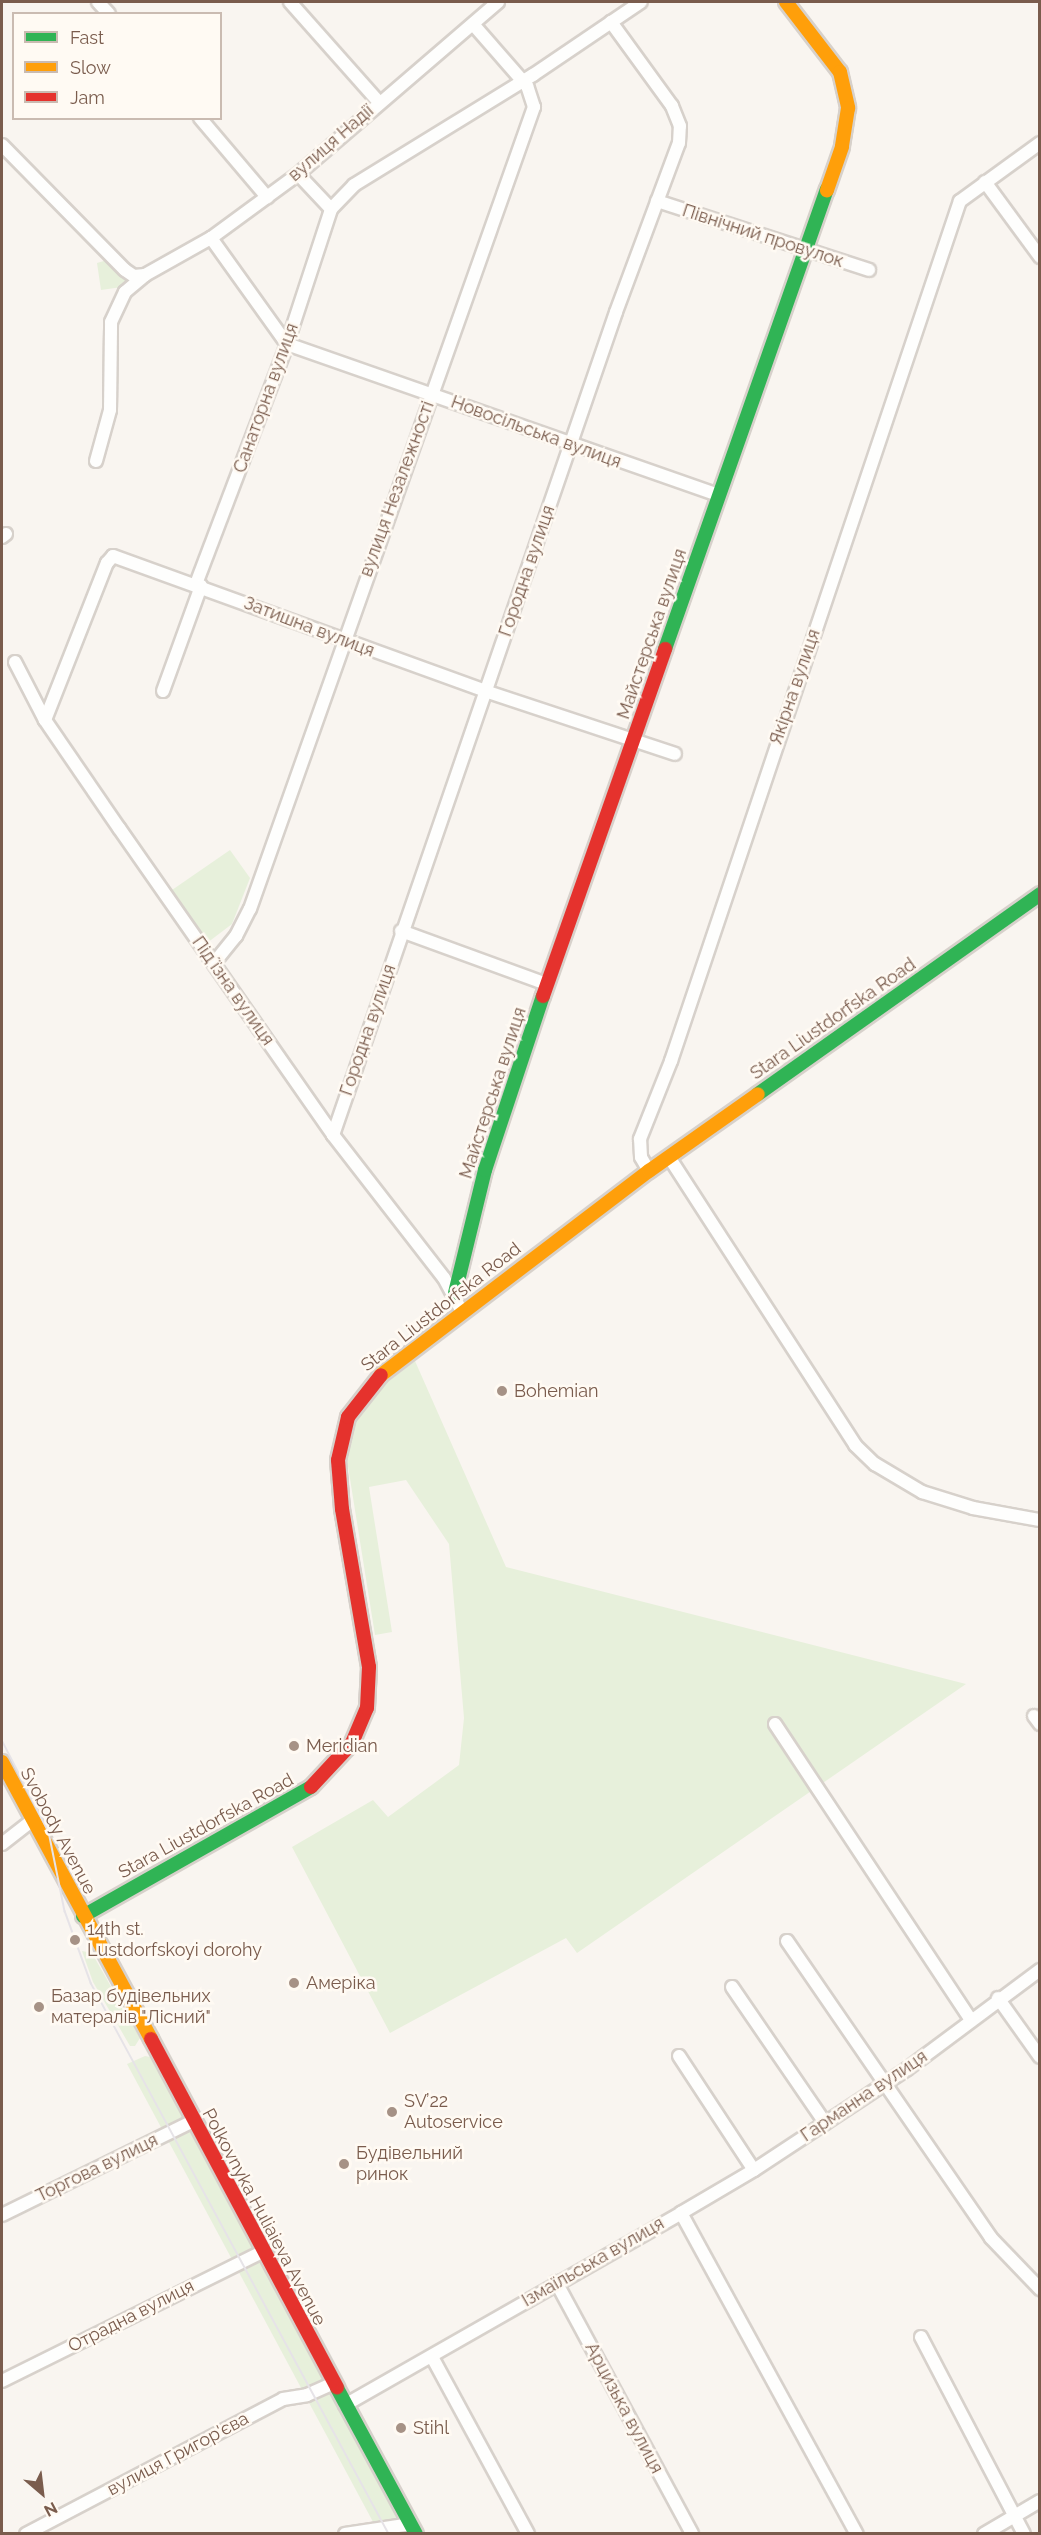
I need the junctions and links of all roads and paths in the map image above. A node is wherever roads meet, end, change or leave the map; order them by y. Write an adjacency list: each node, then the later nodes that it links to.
1 (290, 2): 9 (street)
2 (498, 2): 5 (street, вулиця Надії)
3 (641, 2): 6 (street)
4 (786, 2): 19 (main road, Майстерська вулиця)
5 (483, 6): 7 (street, вулиця Надії)
6 (611, 22): 8 (street); 16 (street, Городна вулиця)
7 (473, 24): 8 (street, вулиця Незалежності); 9 (street, вулиця Надії)
8 (523, 81): 17 (street); 24 (street, вулиця Незалежності)
9 (378, 101): 13 (street, вулиця Надії)
10 (202, 120): 15 (street)
11 (1040, 143): 14 (street)
12 (2, 145): 22 (street)
13 (298, 174): 15 (street, вулиця Надії); 17 (street)
14 (985, 182): 20 (street); 42 (street, Якірна вулиця)
15 (267, 197): 18 (street, вулиця Надії)
16 (657, 201): 19 (street, Північний провулок); 25 (street, Городна вулиця)
17 (331, 209): 23 (street, Санаторна вулиця)
18 (211, 238): 22 (street, вулиця Надії); 23 (street)
19 (806, 250): 21 (street, Північний провулок); 27 (main road, Майстерська вулиця)
20 (1040, 257)
21 (869, 270)
22 (150, 273): 26 (street, вулиця Надії)
23 (287, 344): 24 (street, Новосільська вулиця); 28 (street, Санаторна вулиця)
24 (431, 394): 25 (street, Новосільська вулиця); 29 (street, вулиця Незалежності)
25 (571, 446): 27 (street, Новосільська вулиця); 32 (street, Городна вулиця)
26 (96, 461)
27 (718, 495): 34 (main road, Майстерська вулиця)
28 (199, 585): 29 (street, Затишна вулиця); 31 (street, Санаторна вулиця); 33 (street, Затишна вулиця)
29 (344, 640): 32 (street, Затишна вулиця); 38 (street, вулиця Незалежності)
30 (15, 662): 33 (street, Підʼїзна вулиця)
31 (163, 691)
32 (485, 691): 34 (street, Затишна вулиця); 37 (street, Городна вулиця)
33 (45, 720): 38 (street, Підʼїзна вулиця)
34 (636, 738): 35 (street, Затишна вулиця); 39 (main road, Майстерська вулиця)
35 (675, 754)
36 (1040, 894): 41 (main road, Stara Liustdorfska Road)
37 (401, 932): 39 (street); 40 (street, Городна вулиця)
38 (214, 963): 40 (street, Підʼїзна вулиця)
39 (547, 984): 43 (main road, Майстерська вулиця)
40 (333, 1135): 43 (street, Підʼїзна вулиця)
41 (669, 1156): 42 (main road, Stara Liustdorfska Road); 45 (street)
42 (649, 1171): 44 (main road, Stara Liustdorfska Road)
43 (455, 1293): 44 (street, Підʼїзна вулиця)
44 (462, 1312): 50 (main road, Stara Liustdorfska Road)
45 (1040, 1520)
46 (775, 1724): 55 (street)
47 (2, 1762): 48 (main road, Svobody Avenue)
48 (33, 1820): 49 (street); 50 (main road, Svobody Avenue)
49 (2, 1844)
50 (83, 1916): 59 (main road, Polkovnyka Huliaieva Avenue)
51 (787, 1941): 58 (street)
52 (1040, 1970): 54 (street, Гарманна вулиця)
53 (732, 1987): 60 (street)
54 (998, 1998): 55 (street, Гарманна вулиця); 57 (street)
55 (971, 2020): 58 (street, Гарманна вулиця)
56 (679, 2056): 61 (street)
57 (1040, 2057)
58 (886, 2082): 60 (street, Гарманна вулиця); 66 (street)
59 (193, 2121): 63 (street, Торгова вулиця); 64 (main road, Polkovnyka Huliaieva Avenue)
60 (825, 2123): 61 (street, Гарманна вулиця)
61 (754, 2170): 62 (street, Гарманна вулиця)
62 (681, 2213): 65 (street, Ізмаїльська вулиця); 79 (street, Ізмаїльська вулиця)
63 (2, 2215)
64 (262, 2252): 69 (street, Отрадна вулиця); 70 (main road, Polkovnyka Huliaieva Avenue)
65 (556, 2282): 68 (street, Ізмаїльська вулиця); 78 (street, Арцизька вулиця)
66 (1040, 2289)
67 (921, 2337): 73 (street)
68 (432, 2357): 71 (street, Ізмаїльська вулиця); 77 (street)
69 (2, 2381)
70 (332, 2384): 71 (main road, Polkovnyka Huliaieva Avenue); 75 (street, вулиця Григор'єва)
71 (345, 2405): 74 (main road, Polkovnyka Huliaieva Avenue)
72 (1040, 2501): 73 (street)
73 (1015, 2517): 80 (street); 81 (street)
74 (413, 2529): 76 (street)
75 (26, 2534)
76 (345, 2534)
77 (528, 2534)
78 (692, 2534)
79 (857, 2534)
80 (984, 2534)
81 (1024, 2534)

